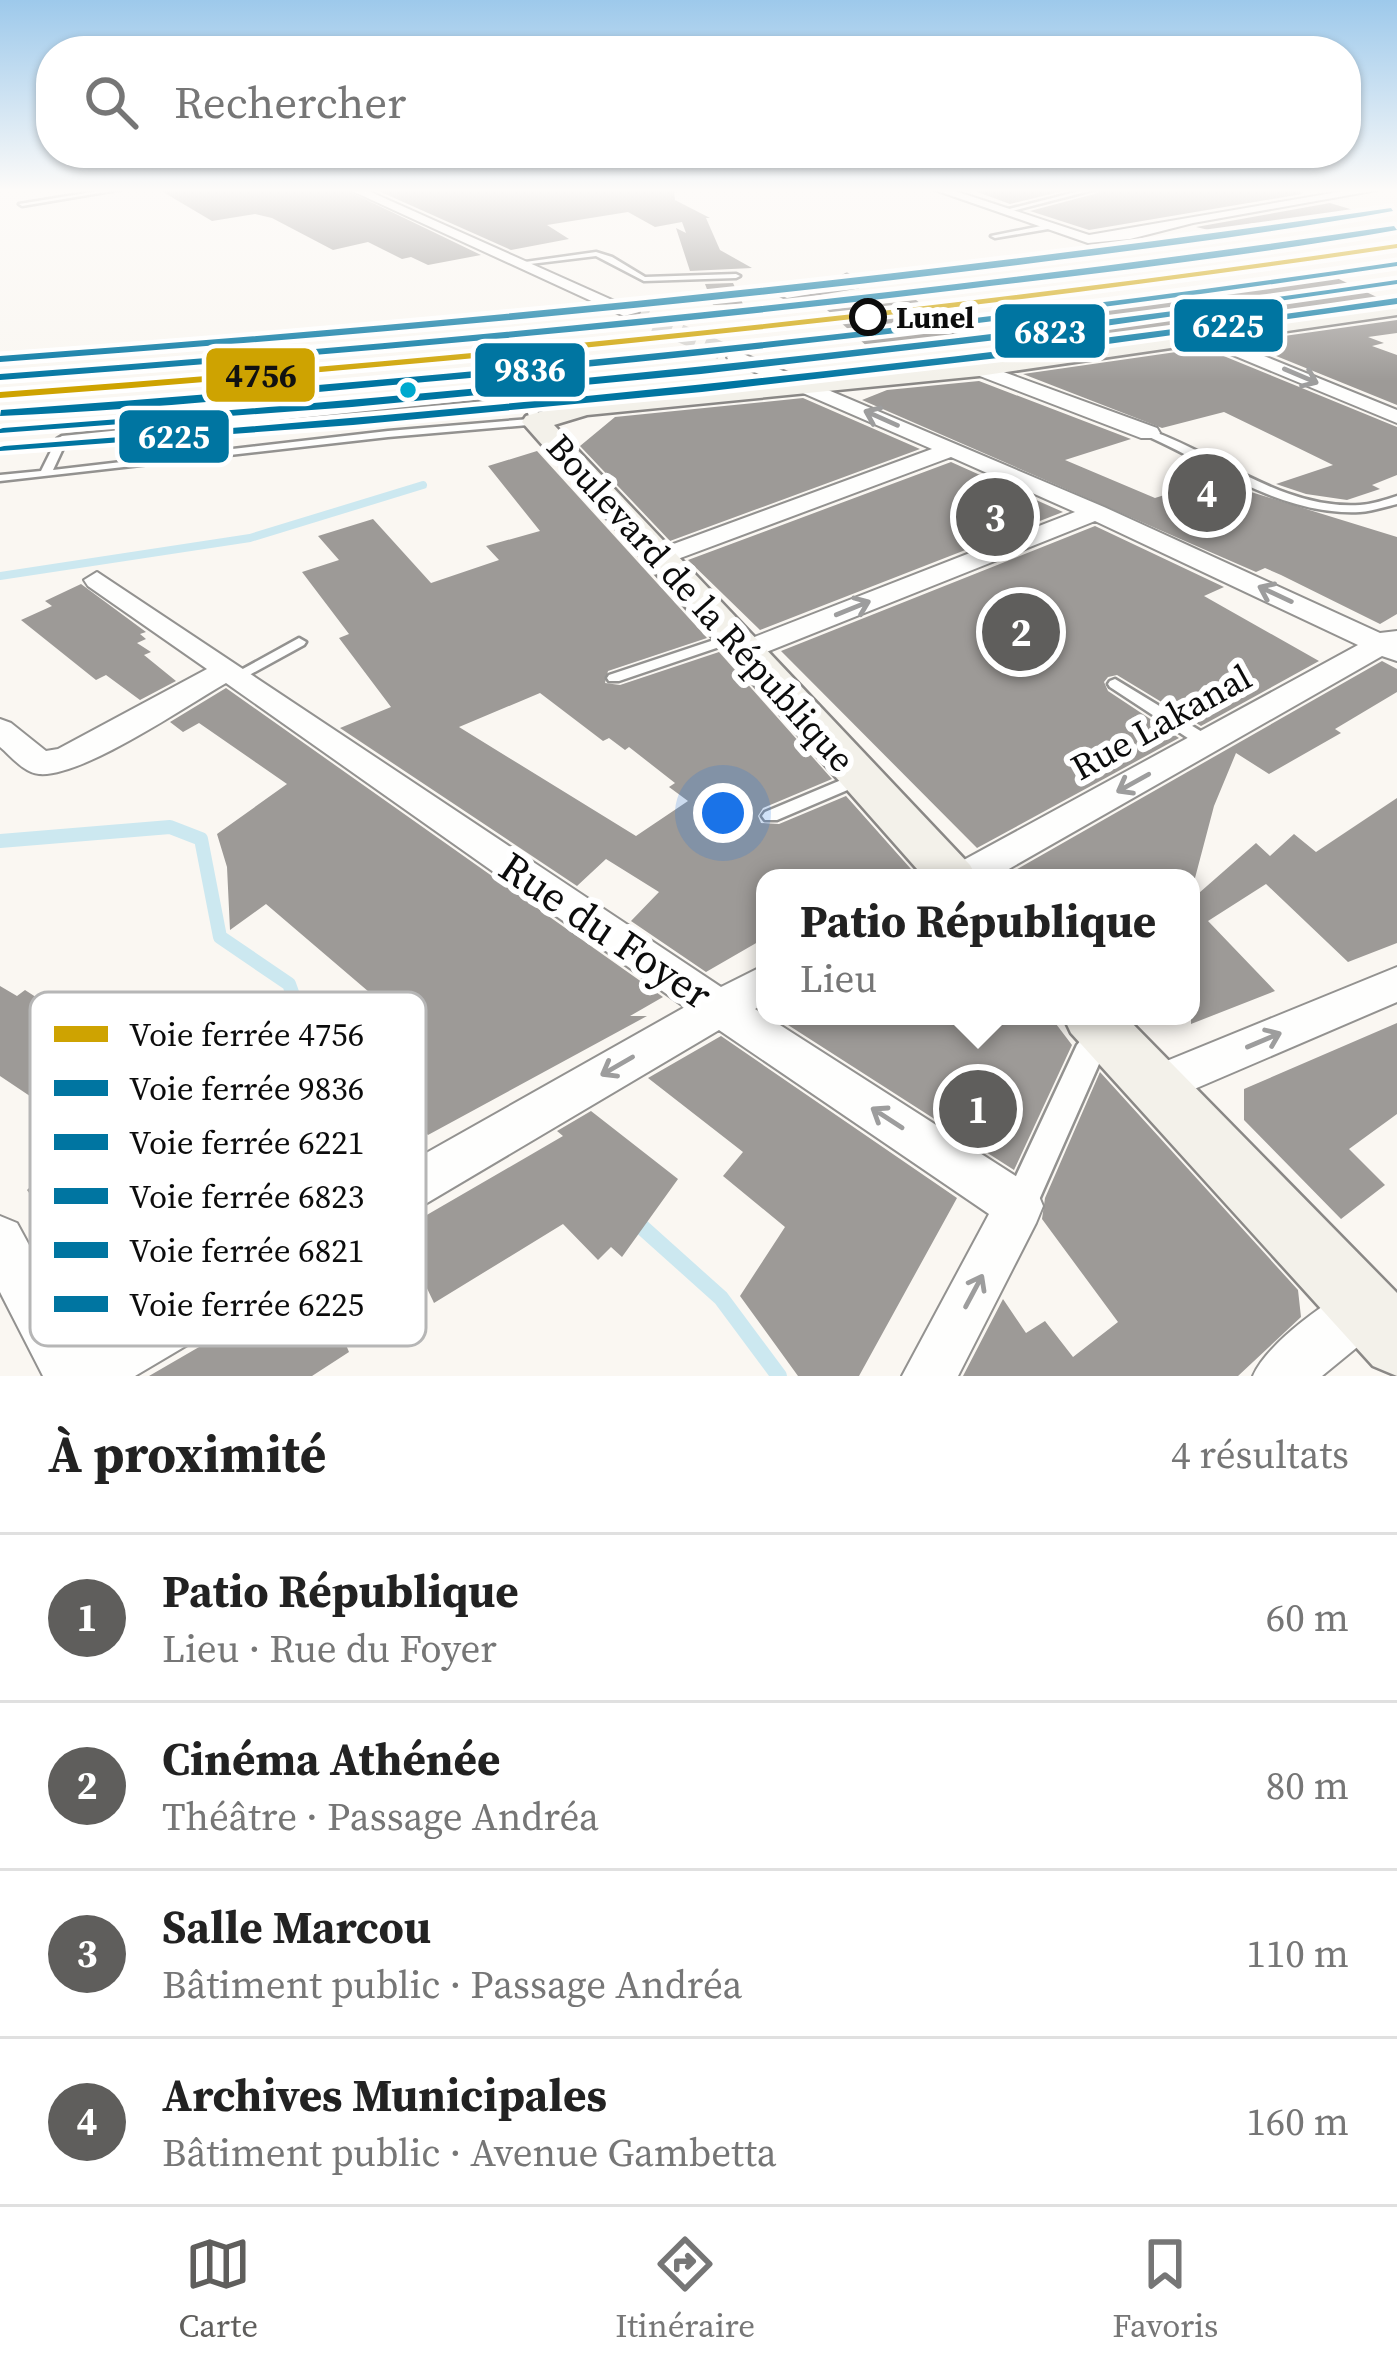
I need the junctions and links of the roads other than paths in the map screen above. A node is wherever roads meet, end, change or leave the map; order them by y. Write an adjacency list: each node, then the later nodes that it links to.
1 (500, 253): 2 (street)
2 (522, 263): 3 (lane); 7 (street)
3 (736, 276)
4 (847, 277): 5 (lane)
5 (774, 290)
6 (1397, 308): 8 (main road, Boulevard de la République)
7 (630, 312)
8 (1204, 337): 9 (main road, Boulevard de la République); 14 (street, one-way to 14)
9 (1134, 347): 11 (main road, Boulevard de la République); 12 (lane)
10 (736, 357): 13 (street)
11 (979, 368): 12 (main road, Boulevard de la République); 16 (street)
12 (936, 373): 13 (main road, Boulevard de la République)
13 (804, 385): 15 (main road, Boulevard de la République); 17 (street, one-way to 13)
14 (1397, 417)
15 (536, 422): 18 (lane); 18 (lane); 22 (main road, Boulevard de la République)
16 (1149, 433): 20 (lane)
17 (953, 449): 21 (street); 22 (street)
18 (45, 474): 19 (lane)
19 (0, 478)
20 (1397, 500)
21 (1096, 512): 25 (street, one-way to 21); 26 (street, one-way to 21)
22 (658, 558): 26 (main road, Boulevard de la République)
23 (97, 580): 27 (street, Rue du Foyer)
24 (298, 642): 27 (lane)
25 (1392, 643): 31 (street, Rue Lakanal)
26 (738, 645): 28 (lane); 32 (main road, Boulevard de la République)
27 (233, 673): 30 (street); 38 (street, Rue du Foyer)
28 (614, 678)
29 (1114, 684): 31 (lane)
30 (0, 730)
31 (1206, 742): 35 (street, Rue Lakanal, one-way to 35)
32 (861, 778): 33 (lane); 34 (main road, Boulevard de la République)
33 (771, 816)
34 (949, 869)
35 (974, 869)
36 (1397, 984): 41 (street, one-way to 36)
37 (756, 987): 38 (street)
38 (718, 1007): 42 (street, one-way to 42); 43 (street, Rue du Foyer, one-way to 38)
39 (1098, 1025): 43 (street)
40 (1099, 1025): 41 (main road)
41 (1156, 1085): 46 (main road)
42 (426, 1177)
43 (1019, 1206): 51 (street, one-way to 43)
44 (0, 1240): 45 (street)
45 (30, 1297)
46 (1381, 1325): 52 (street)
47 (55, 1346): 49 (street)
48 (136, 1346): 50 (street, one-way to 50)
49 (71, 1376)
50 (84, 1376)
51 (929, 1376)
52 (1280, 1376)

